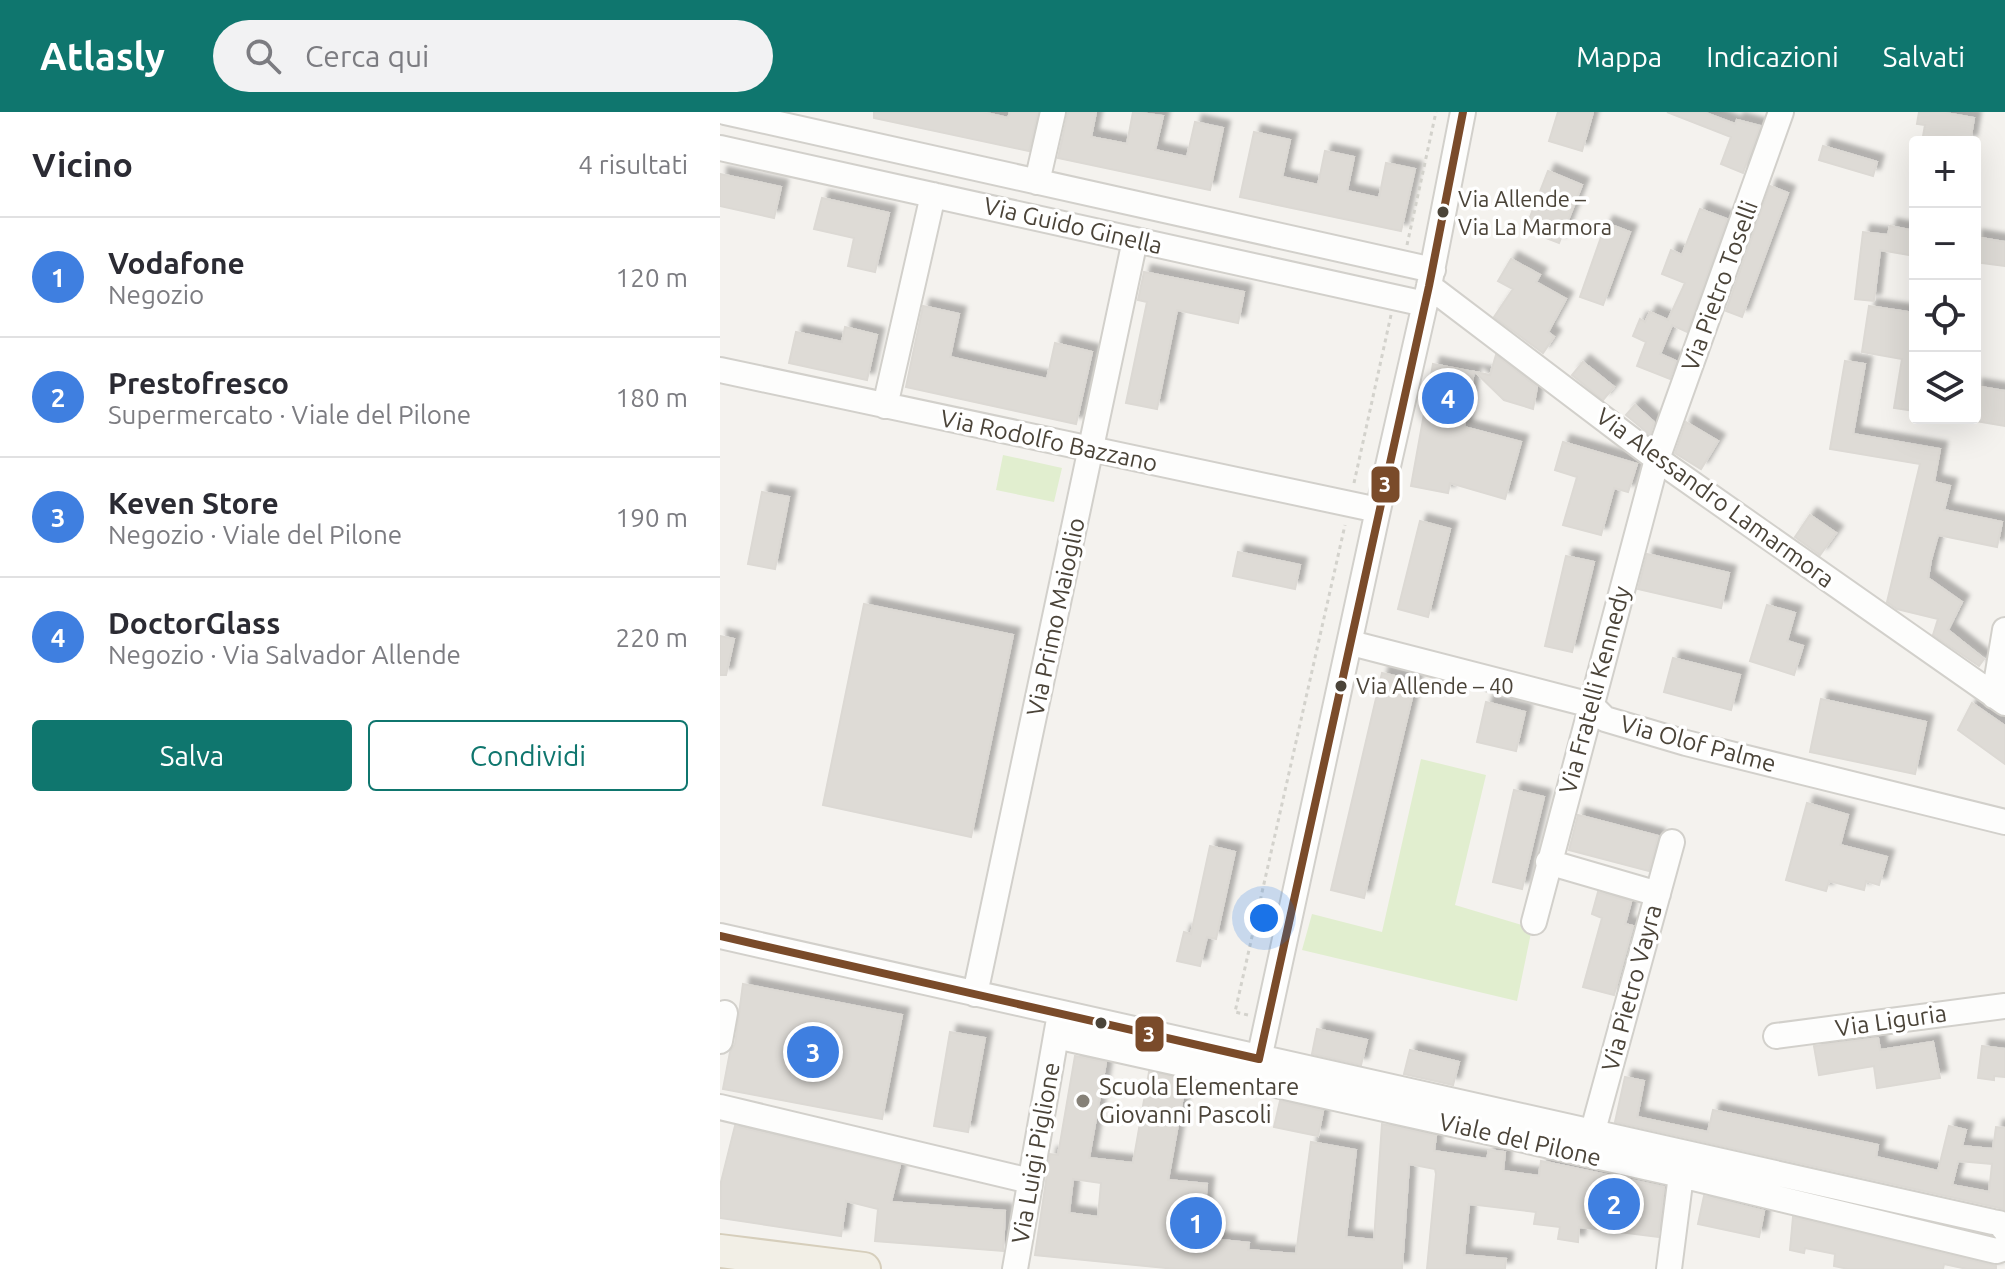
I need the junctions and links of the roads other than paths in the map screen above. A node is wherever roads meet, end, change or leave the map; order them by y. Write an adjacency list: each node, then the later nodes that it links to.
1 (725, 112): 6 (street, Via Guido Ginella)
2 (1053, 112): 6 (street, Via Guido Ginella)
3 (1463, 112): 9 (street)
4 (1781, 112): 13 (street, Via Pietro Toselli)
5 (720, 148): 7 (street, Via Guido Ginella)
6 (1037, 182): 9 (street, Via Guido Ginella)
7 (933, 195): 8 (street, Via Guido Ginella); 11 (street)
8 (1135, 240): 9 (street, Via Guido Ginella); 12 (street, Via Primo Maioglio)
9 (1429, 287): 13 (street, Via Alessandro Lamarmora); 14 (street)
10 (720, 370): 11 (street, Via Rodolfo Bazzano)
11 (885, 406): 12 (street, Via Rodolfo Bazzano)
12 (1091, 451): 14 (street, Via Rodolfo Bazzano); 25 (street, Via Primo Maioglio)
13 (1657, 459): 17 (street, Via Alessandro Lamarmora); 18 (street, Via Fratelli Kennedy)
14 (1378, 510): 16 (street)
15 (2005, 630): 17 (street)
16 (1351, 643): 18 (street, Via Olof Palme); 31 (street)
17 (2000, 700)
18 (1591, 705): 19 (street, Via Olof Palme); 21 (street, Via Fratelli Kennedy)
19 (2005, 822)
20 (1672, 842): 22 (street, Via Pietro Vayra)
21 (1548, 862): 22 (street); 23 (street, Via Fratelli Kennedy)
22 (1658, 894): 33 (street, Via Pietro Vayra)
23 (1534, 922)
24 (720, 936): 25 (street, Viale del Pilone)
25 (975, 994): 28 (street, Viale del Pilone)
26 (2005, 1006): 29 (street, Via Liguria)
27 (725, 1013): 30 (street)
28 (1058, 1025): 31 (street, Viale del Pilone); 34 (street, Viale del Pilone); 35 (street, Via Luigi Piglione)
29 (1776, 1036)
30 (720, 1041)
31 (1259, 1059): 33 (street, Viale del Pilone)
32 (720, 1107): 35 (street)
33 (1592, 1134): 36 (street, Viale del Pilone)
34 (1681, 1175): 37 (street, Viale del Pilone); 41 (street)
35 (1030, 1181): 40 (street, Via Luigi Piglione)
36 (2005, 1230)
37 (2005, 1248)
38 (730, 1258): 39 (main road)
39 (864, 1269)
40 (1015, 1269)
41 (1669, 1269)

